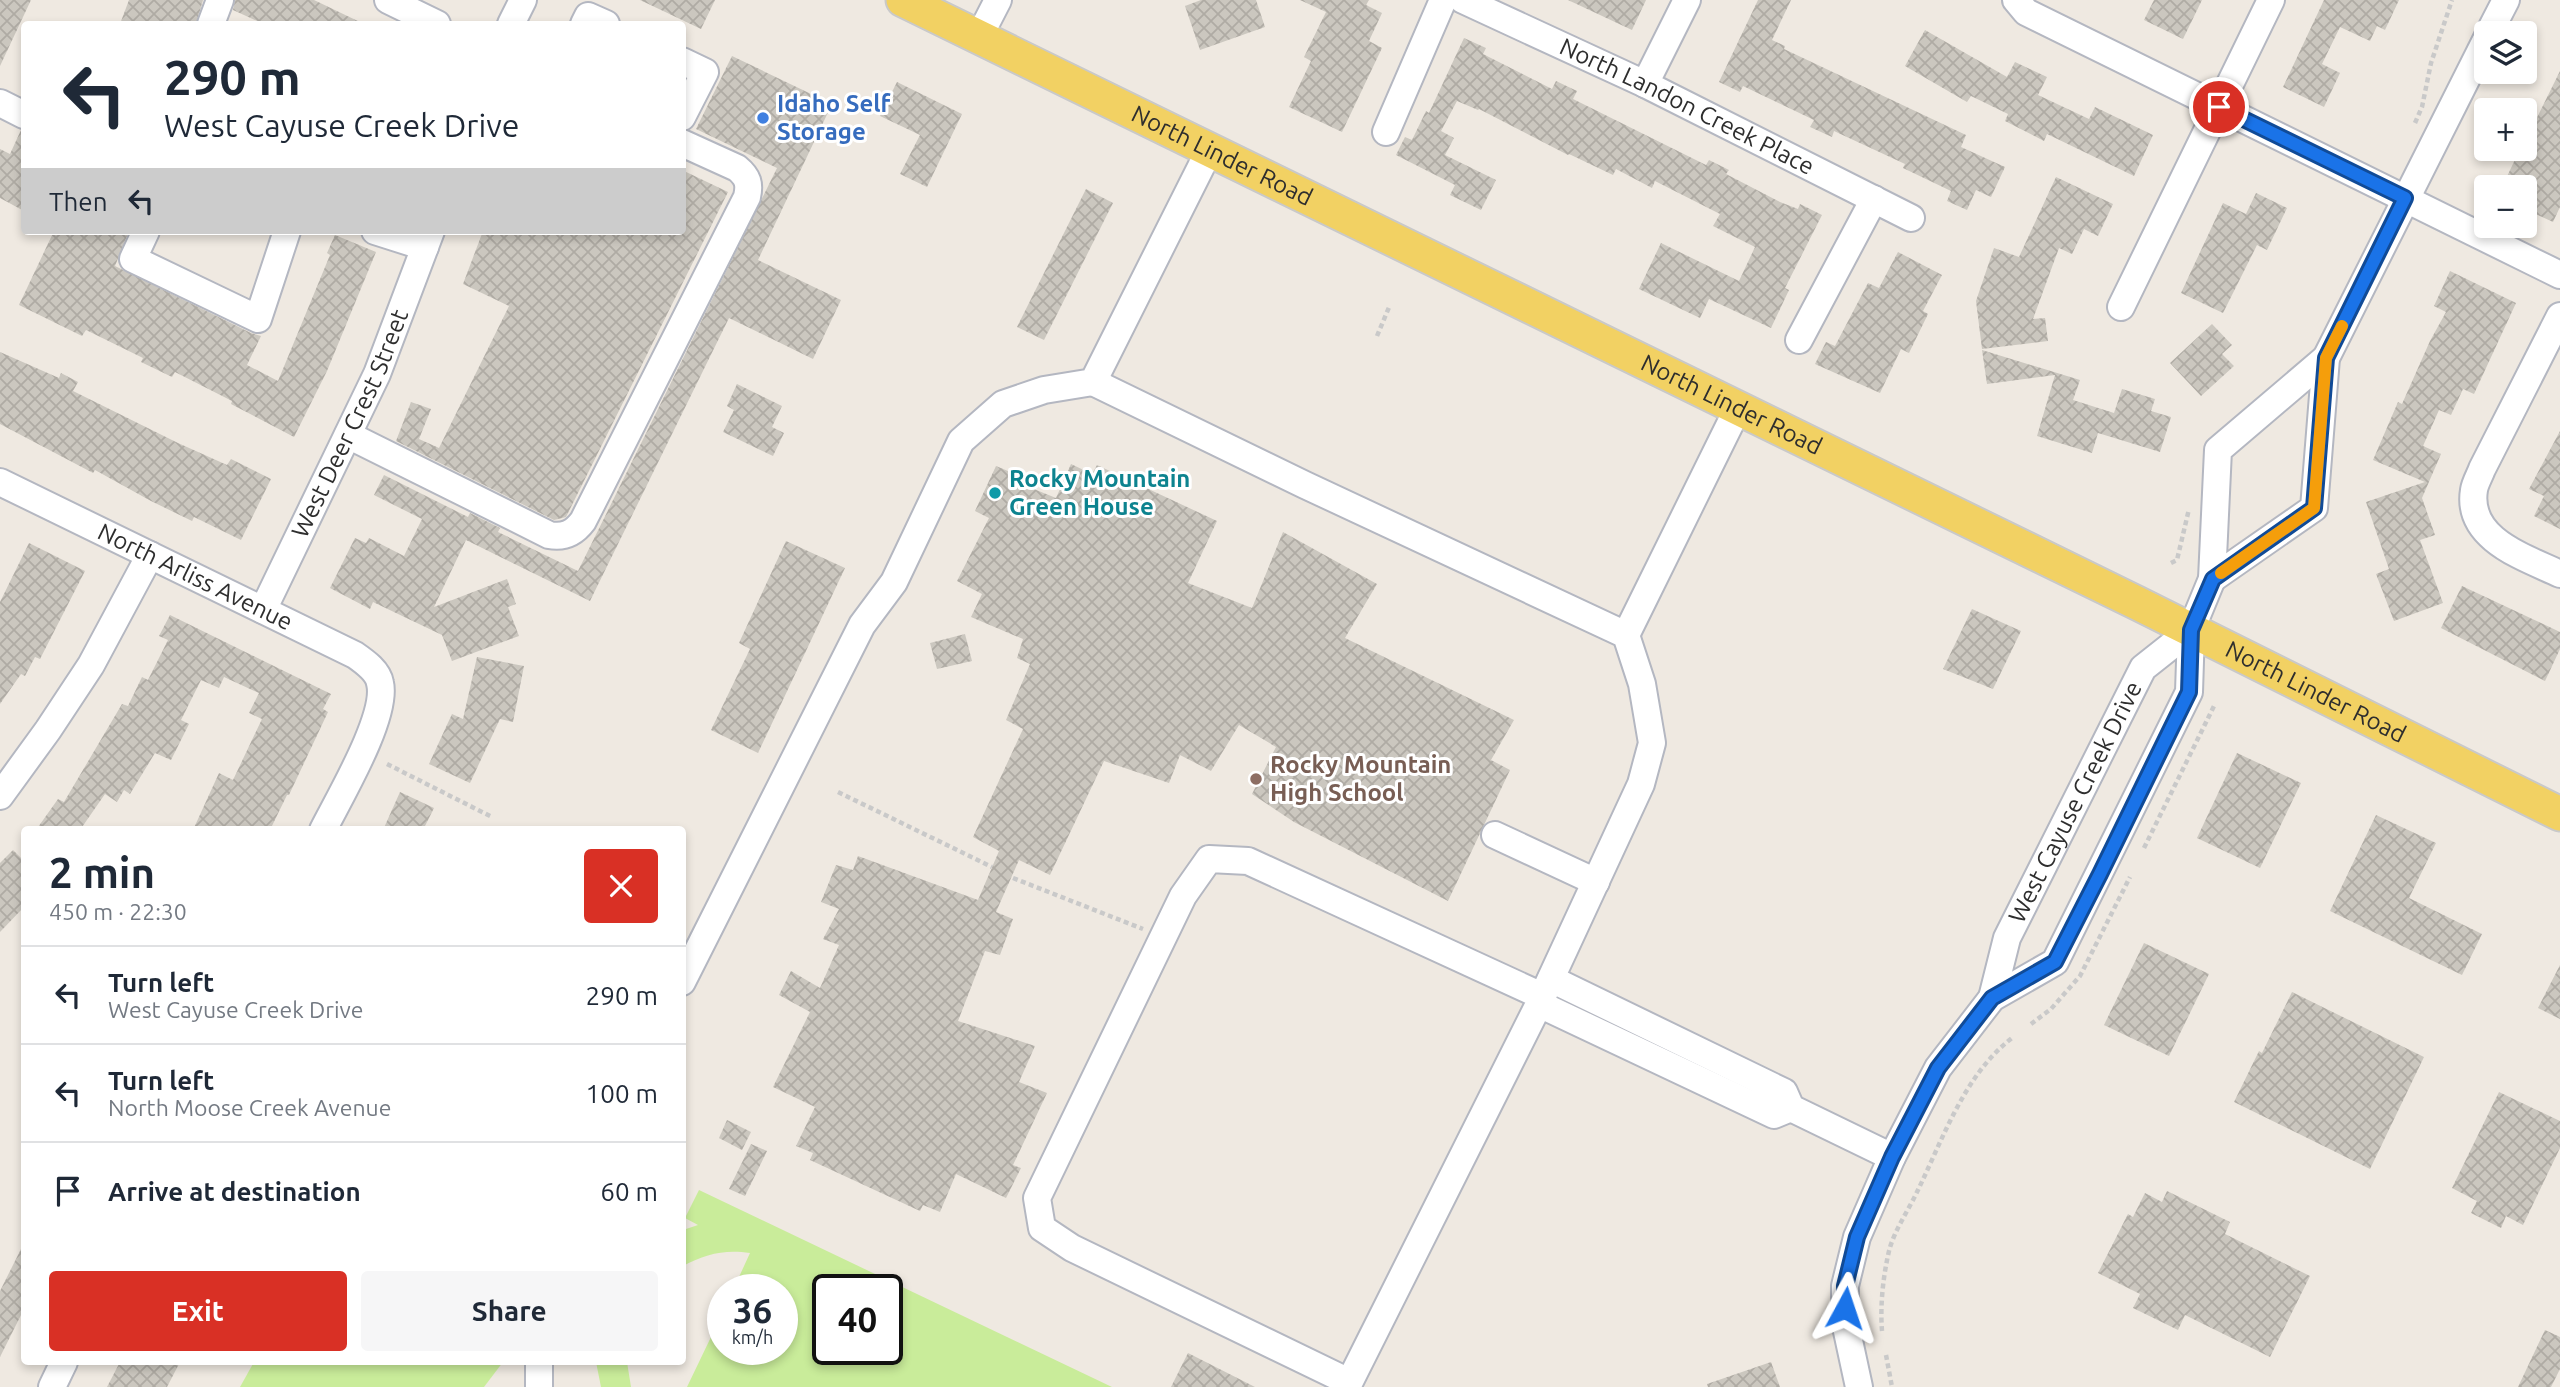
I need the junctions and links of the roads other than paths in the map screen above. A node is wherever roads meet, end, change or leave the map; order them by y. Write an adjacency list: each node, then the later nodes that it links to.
1 (220, 0): 13 (street)
2 (388, 0): 14 (street)
3 (523, 0): 15 (street)
4 (903, 0): 12 (main road, North Linder Road)
5 (998, 0): 19 (street)
6 (1443, 0): 27 (street)
7 (1463, 0): 22 (street, North Landon Creek Place)
8 (1687, 0): 22 (street)
9 (2016, 0): 24 (street)
10 (2271, 0): 24 (street)
11 (2506, 0): 18 (street, West Cayuse Creek Drive)
12 (943, 9): 19 (main road, North Linder Road)
13 (212, 21)
14 (431, 21)
15 (512, 21)
16 (586, 21): 17 (street)
17 (599, 21)
18 (2495, 21)
19 (979, 37): 29 (main road, North Linder Road)
20 (2474, 62): 30 (street, West Cayuse Creek Drive)
21 (686, 63): 25 (street)
22 (1645, 84): 31 (street, North Landon Creek Place)
23 (0, 103): 26 (street)
24 (2219, 107): 30 (street); 38 (street)
25 (686, 109)
26 (21, 114)
27 (1386, 132)
28 (686, 145): 44 (street)
29 (1209, 151): 42 (street); 43 (main road, North Linder Road)
30 (2405, 198): 37 (street); 41 (street, West Cayuse Creek Drive)
31 (1874, 200): 32 (street, North Landon Creek Place); 40 (street)
32 (1911, 218)
33 (144, 235): 34 (street)
34 (286, 235)
35 (402, 235): 36 (street)
36 (428, 239): 44 (street, West Deer Crest Street)
37 (2560, 275)
38 (2121, 307)
39 (2560, 316): 47 (street)
40 (1799, 340)
41 (2326, 358): 48 (street, West Cayuse Creek Drive); 48 (street, West Cayuse Creek Drive)
42 (1093, 382): 51 (street); 57 (street)
43 (1738, 408): 50 (main road, North Linder Road); 51 (street)
44 (348, 435): 49 (street, West Deer Crest Street)
45 (0, 482): 46 (street, North Arliss Avenue)
46 (150, 555): 49 (street, North Arliss Avenue); 52 (street)
47 (2560, 574)
48 (2213, 579): 50 (street, West Cayuse Creek Drive)
49 (263, 610): 54 (street, North Arliss Avenue)
50 (2191, 630): 53 (main road, North Linder Road); 59 (street, West Cayuse Creek Drive); 59 (street, West Cayuse Creek Drive)
51 (1626, 635): 56 (street)
52 (0, 796)
53 (2560, 814)
54 (325, 826)
55 (1495, 835): 56 (street)
56 (1596, 882): 58 (street)
57 (686, 974)
58 (1544, 993): 60 (street); 63 (street); 63 (street)
59 (1992, 998): 60 (street, West Cayuse Creek Drive)
60 (1892, 1157): 66 (street, West Cayuse Creek Drive)
61 (63, 1365): 64 (street)
62 (539, 1365): 65 (street)
63 (1348, 1385)
64 (52, 1387)
65 (539, 1387)
66 (1859, 1387)

